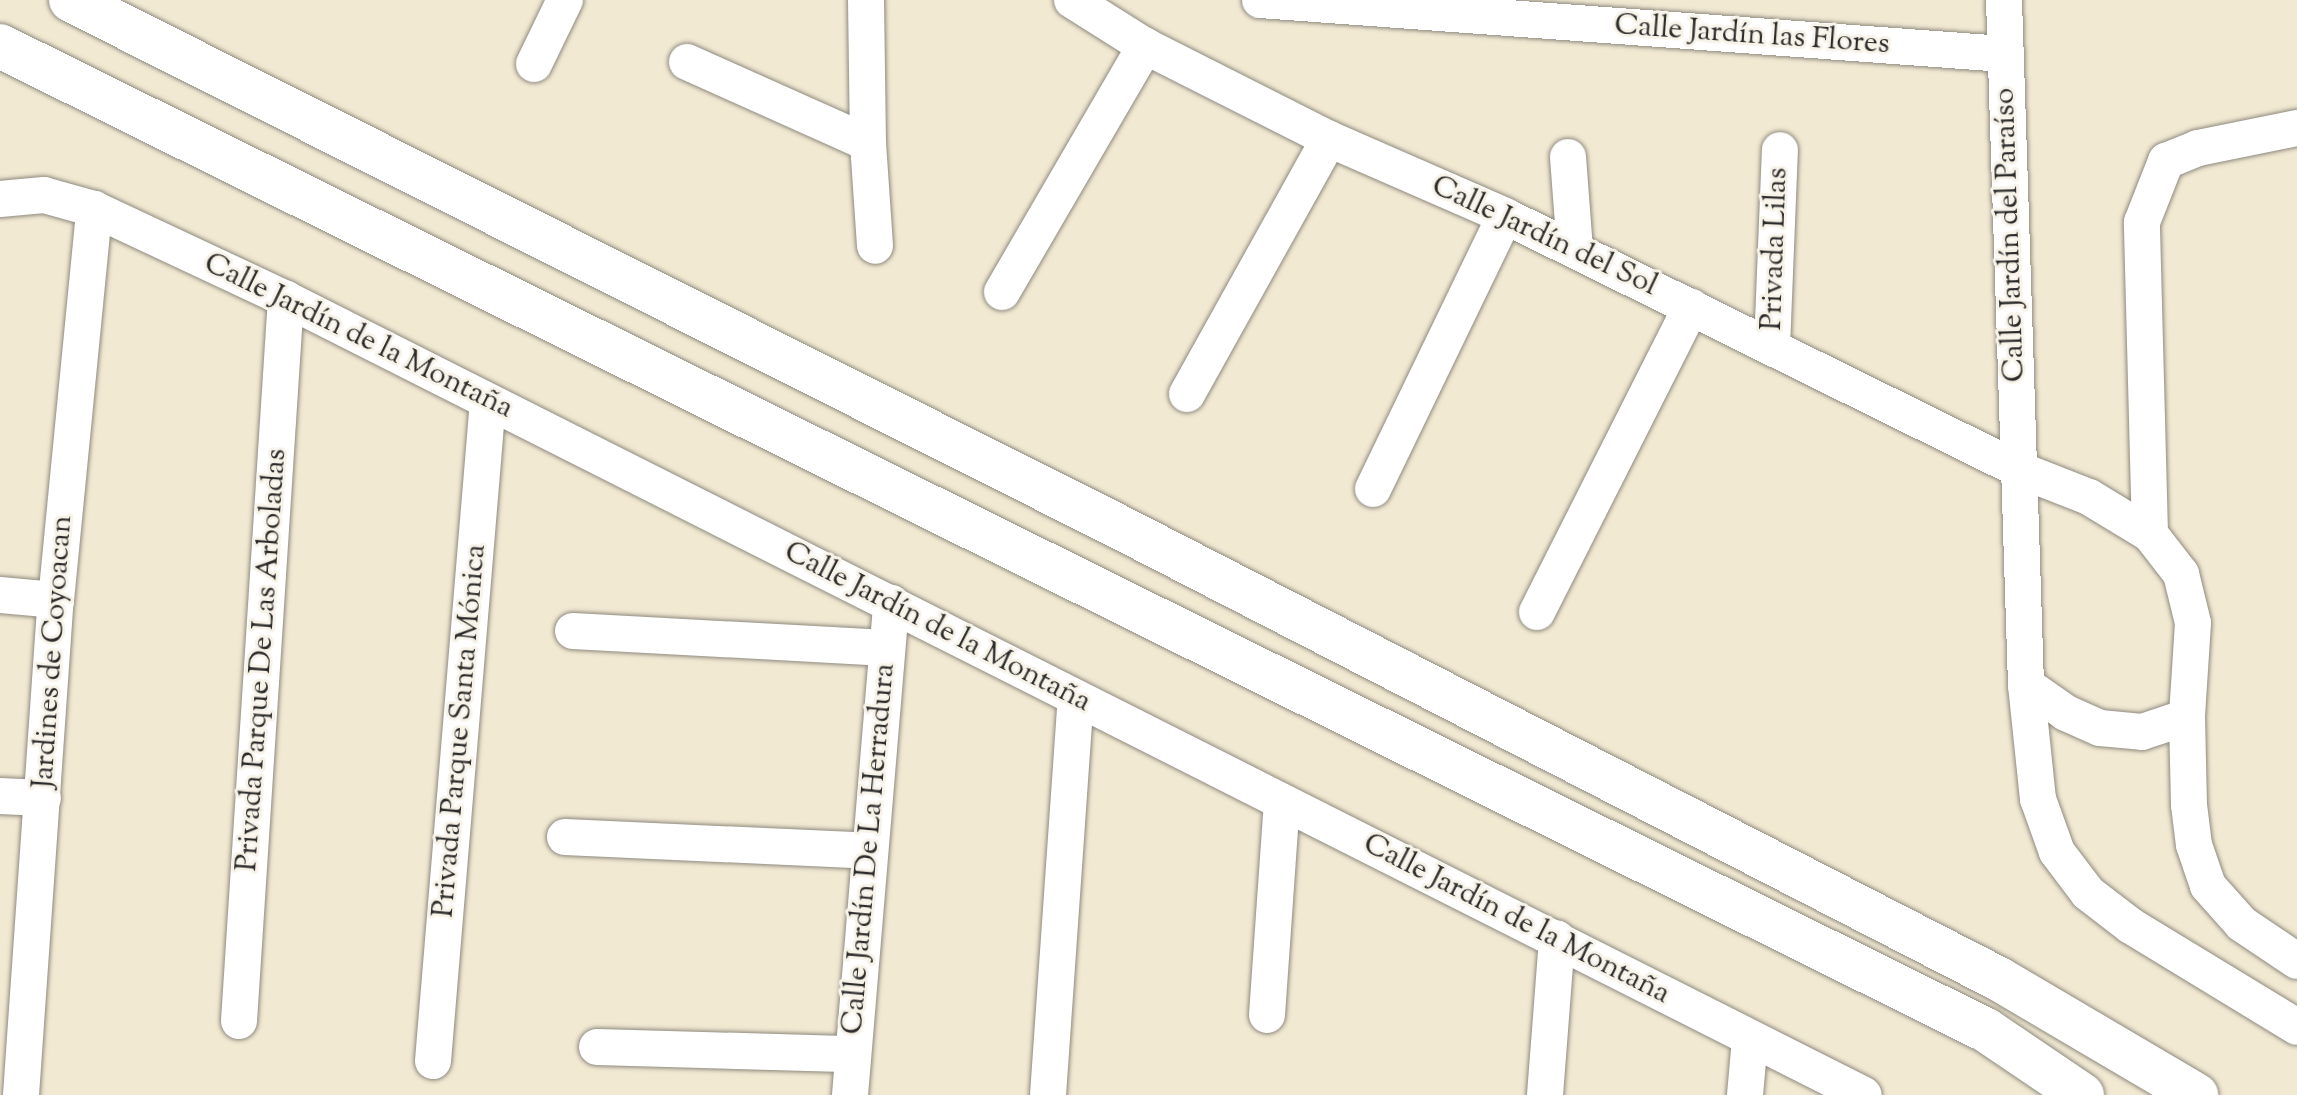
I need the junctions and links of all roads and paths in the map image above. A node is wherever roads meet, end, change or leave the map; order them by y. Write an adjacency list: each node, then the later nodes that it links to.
1 (71, 0): 62 (highway)
2 (565, 0): 11 (street)
3 (866, 0): 14 (street)
4 (1072, 0): 8 (street, Calle Jardín del Sol)
5 (1260, 0): 9 (street, Calle Jardín las Flores)
6 (2004, 0): 9 (street, Calle Jardín del Paraíso)
7 (0, 46): 61 (highway)
8 (1145, 46): 13 (street, Calle Jardín del Sol); 22 (street)
9 (2005, 54): 28 (street, Calle Jardín del Paraíso)
10 (687, 62): 14 (street)
11 (534, 64)
12 (2297, 128): 30 (street)
13 (1329, 139): 19 (street, Calle Jardín del Sol); 26 (street)
14 (868, 143): 20 (street)
15 (1780, 150): 25 (street, Privada Lilas)
16 (1568, 157): 21 (street)
17 (0, 199): 18 (street, Calle Jardín de la Montaña)
18 (94, 209): 23 (street, Calle Jardín de la Montaña); 32 (street, Jardines de Coyoacan)
19 (1505, 216): 21 (street, Calle Jardín del Sol); 29 (street)
20 (875, 246)
21 (1575, 250): 24 (street, Calle Jardín del Sol)
22 (1002, 292)
23 (286, 299): 27 (street, Calle Jardín de la Montaña); 49 (street, Privada Parque De Las Arboladas)
24 (1691, 307): 25 (street, Calle Jardín del Sol); 34 (street)
25 (1772, 347): 28 (street, Calle Jardín del Sol)
26 (1187, 394)
27 (488, 401): 33 (street, Calle Jardín de la Montaña); 54 (street, Privada Parque Santa Mónica)
28 (2020, 470): 30 (street); 37 (street)
29 (1373, 489)
30 (2150, 534): 39 (street)
31 (0, 595): 32 (street)
32 (56, 600): 41 (street, Jardines de Coyoacan)
33 (891, 603): 36 (street, Calle Jardín De La Herradura); 38 (street, Calle Jardín de la Montaña)
34 (1537, 612)
35 (573, 631): 36 (street)
36 (887, 648): 44 (street, Calle Jardín De La Herradura)
37 (2026, 685): 39 (street); 50 (street)
38 (1076, 698): 42 (street, Calle Jardín de la Montaña); 57 (street)
39 (2187, 717): 46 (street)
40 (0, 796): 41 (street)
41 (43, 798): 47 (street, Jardines de Coyoacan)
42 (1282, 802): 45 (street, Calle Jardín de la Montaña); 48 (street)
43 (565, 837): 44 (street)
44 (870, 851): 53 (street, Calle Jardín De La Herradura)
45 (1557, 938): 51 (street, Calle Jardín de la Montaña); 58 (street)
46 (2297, 961)
47 (13, 996): 55 (street, Jardines de Coyoacan)
48 (1267, 1015)
49 (239, 1021)
50 (2297, 1027)
51 (1750, 1039): 59 (street); 60 (street, Calle Jardín de la Montaña)
52 (597, 1047): 53 (street)
53 (853, 1054): 56 (street, Calle Jardín De La Herradura)
54 (433, 1061)
55 (21, 1095)
56 (850, 1095)
57 (1048, 1095)
58 (1545, 1095)
59 (1745, 1095)
60 (1864, 1095)
61 (2082, 1095)
62 (2196, 1095)

